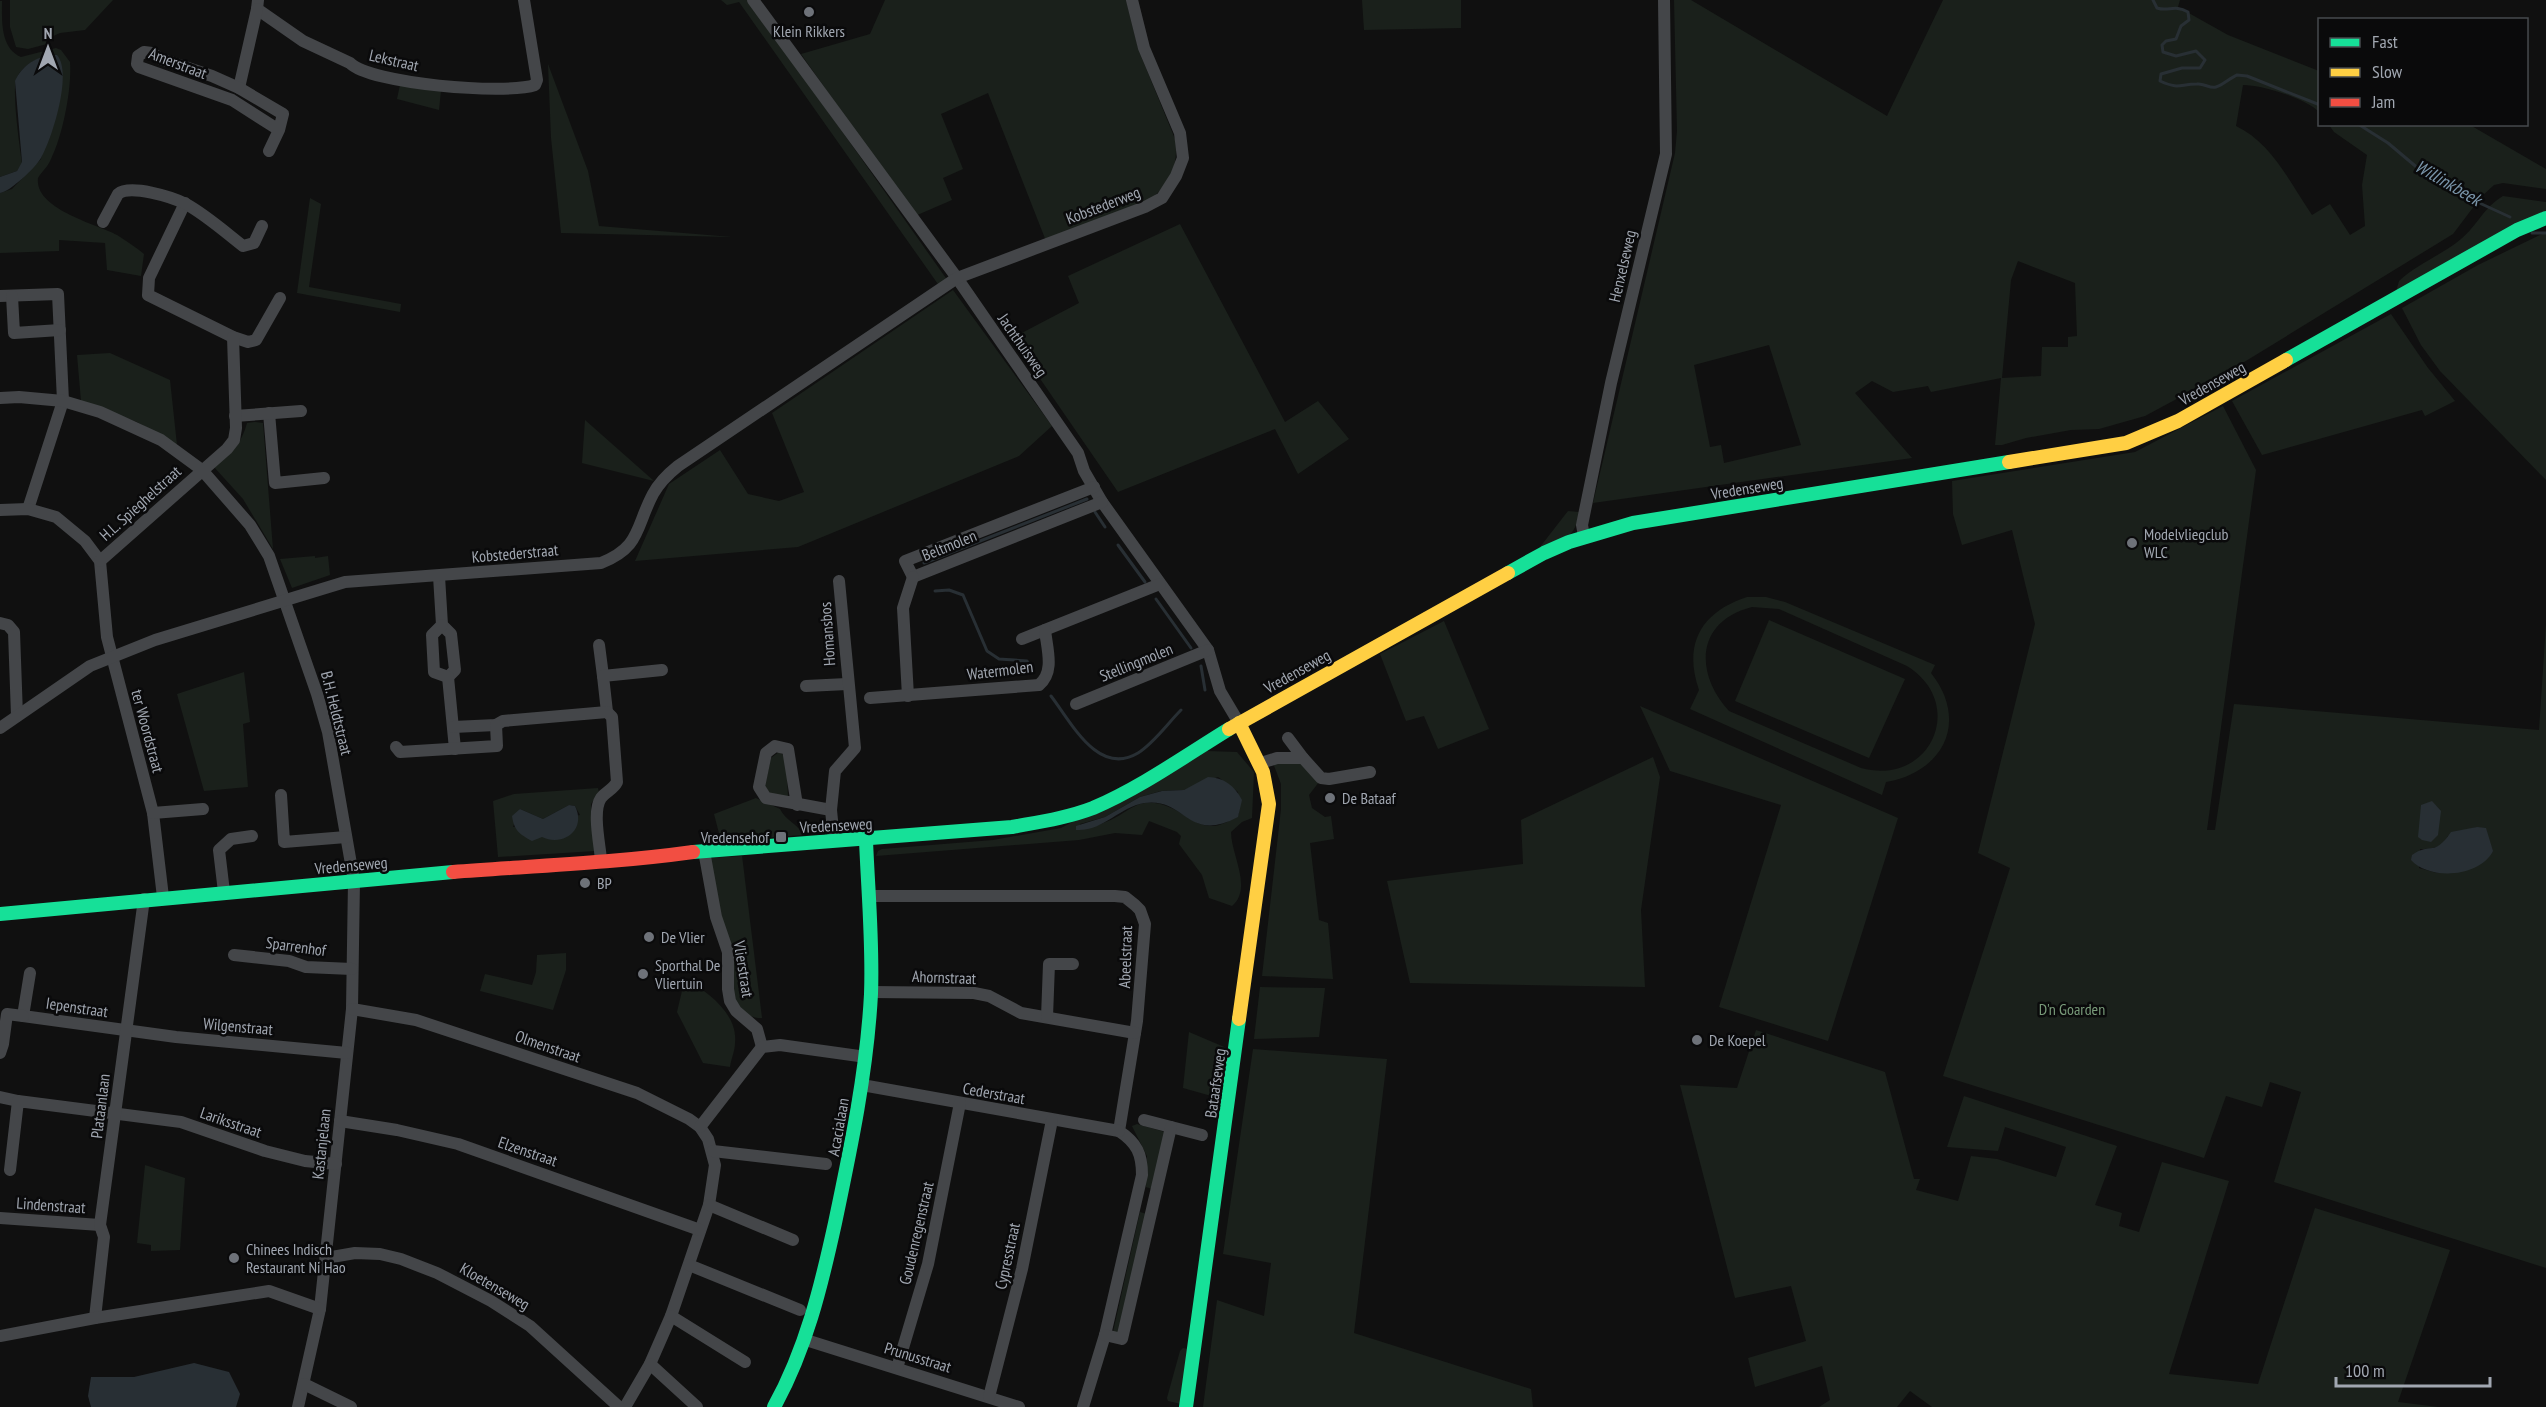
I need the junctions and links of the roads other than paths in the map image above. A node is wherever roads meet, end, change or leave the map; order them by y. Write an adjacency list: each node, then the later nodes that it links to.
1 (525, 0): 5 (street, Lekstraat)
2 (753, 0): 13 (street, Jachthuisweg)
3 (1132, 0): 13 (street, Kobstederweg)
4 (1664, 0): 29 (street, Henxelseweg)
5 (257, 4): 6 (street)
6 (239, 88): 7 (street, Amerstraat); 7 (street, Amerstraat)
7 (279, 130): 8 (street)
8 (269, 151)
9 (185, 203): 11 (street); 12 (street); 17 (street)
10 (2546, 218): 29 (main road, Vredenseweg)
11 (104, 222)
12 (262, 226)
13 (957, 279): 25 (street, Jachthuisweg); 31 (street, Kobstederstraat)
14 (6, 296): 16 (street); 16 (street)
15 (280, 298): 17 (street)
16 (60, 330): 19 (street)
17 (232, 337): 22 (street, H.L. Spieghelstraat)
18 (0, 398): 19 (street, B.H. Heldtstraat)
19 (63, 401): 23 (street, B.H. Heldtstraat); 27 (street)
20 (301, 411): 21 (street)
21 (269, 413): 22 (street); 24 (street)
22 (235, 416): 23 (street, H.L. Spieghelstraat)
23 (202, 470): 30 (street, H.L. Spieghelstraat); 35 (street, B.H. Heldtstraat)
24 (324, 478)
25 (1094, 487): 26 (street, Jachthuisweg); 32 (street, Beltmolen)
26 (1102, 502): 32 (street, Beltmolen); 34 (street, Jachthuisweg)
27 (28, 509): 28 (street); 30 (street)
28 (0, 510)
29 (1584, 536): 53 (main road, Vredenseweg)
30 (100, 561): 42 (street, ter Woordstraat)
31 (439, 576): 35 (street, Kobstederstraat); 37 (street)
32 (913, 577): 48 (street)
33 (839, 581): 46 (street, Homansbos)
34 (1160, 584): 38 (street, Watermolen); 41 (street, Jachthuisweg)
35 (286, 600): 42 (street, Kobstederstraat); 69 (street, B.H. Heldtstraat)
36 (0, 623): 52 (street)
37 (442, 625): 45 (street); 45 (street)
38 (1045, 630): 39 (street, Watermolen); 48 (street, Watermolen)
39 (1022, 639)
40 (599, 645): 44 (street)
41 (1208, 650): 50 (street, Stellingmolen); 53 (street, Jachthuisweg)
42 (112, 657): 52 (street, Kobstederstraat); 67 (street, ter Woordstraat)
43 (662, 670): 44 (street)
44 (603, 676): 51 (street)
45 (448, 677): 55 (street)
46 (847, 684): 47 (street, Homansbos); 66 (street, Homansbos)
47 (806, 686)
48 (908, 696): 49 (street, Watermolen)
49 (870, 698)
50 (1076, 704)
51 (607, 712): 54 (street); 73 (street)
52 (17, 716): 56 (street, Kobstederstraat)
53 (1239, 723): 61 (main road, Bataafseweg); 71 (main road, Vredenseweg)
54 (496, 725): 55 (street); 59 (street)
55 (453, 727): 59 (street)
56 (0, 728)
57 (1288, 738): 60 (street)
58 (396, 747): 59 (street)
59 (455, 749)
60 (1304, 758): 61 (street); 62 (street)
61 (1261, 764): 139 (main road, Bataafseweg)
62 (1370, 772)
63 (281, 795): 69 (street)
64 (797, 805): 64 (street); 66 (street)
65 (203, 809): 67 (street)
66 (831, 810): 70 (street, Homansbos)
67 (153, 813): 77 (street, ter Woordstraat)
68 (252, 836): 75 (street)
69 (346, 837): 74 (street, B.H. Heldtstraat)
70 (834, 840): 71 (main road, Vredenseweg); 72 (main road, Vredenseweg)
71 (866, 840): 76 (main road, Acacialaan)
72 (704, 851): 73 (main road, Vredenseweg); 90 (street, Vlierstraat)
73 (601, 861): 74 (main road, Vredenseweg)
74 (354, 881): 75 (main road, Vredenseweg); 82 (street, Kastanjelaan)
75 (224, 892): 77 (main road, Vredenseweg)
76 (869, 896): 84 (main road, Acacialaan); 89 (street, Abeelstraat)
77 (163, 897): 78 (main road, Vredenseweg)
78 (144, 899): 79 (main road, Vredenseweg); 88 (street, Plataanlaan)
79 (0, 915)
80 (234, 955): 82 (street, Sparrenhof)
81 (1073, 964): 87 (street)
82 (352, 969): 85 (street, Kastanjelaan)
83 (30, 973): 86 (street, Iepenstraat)
84 (871, 992): 87 (street, Ahornstraat); 93 (main road, Acacialaan)
85 (352, 1010): 92 (street, Kastanjelaan); 102 (street, Olmenstraat)
86 (23, 1016): 88 (street, Iepenstraat); 91 (street, Iepenstraat)
87 (1047, 1017): 89 (street, Ahornstraat)
88 (125, 1030): 92 (street, Wilgenstraat); 98 (street, Plataanlaan)
89 (1135, 1033): 104 (street, Abeelstraat)
90 (762, 1047): 93 (street); 102 (street)
91 (2, 1049)
92 (347, 1053): 101 (street, Kastanjelaan)
93 (866, 1057): 94 (main road, Acacialaan)
94 (862, 1085): 97 (street, Cederstraat); 125 (main road, Acacialaan)
95 (0, 1097): 96 (street, Lariksstraat)
96 (18, 1101): 98 (street, Lariksstraat); 109 (street)
97 (960, 1103): 99 (street, Cederstraat); 128 (street, Goudenregenstraat)
98 (116, 1113): 107 (street, Lariksstraat); 114 (street, Plataanlaan)
99 (1052, 1120): 104 (street, Cederstraat); 130 (street, Cypresstraat)
100 (1144, 1120): 103 (street)
101 (340, 1121): 107 (street, Kastanjelaan); 115 (street, Elzenstraat)
102 (700, 1127): 106 (street)
103 (1171, 1128): 105 (street); 111 (street)
104 (1119, 1131): 110 (street)
105 (1202, 1135)
106 (713, 1152): 108 (street); 112 (street)
107 (336, 1164): 117 (street, Kastanjelaan)
108 (826, 1164)
109 (10, 1170)
110 (1137, 1198): 111 (street); 123 (street)
111 (1153, 1201): 123 (street)
112 (709, 1205): 115 (street); 116 (street)
113 (0, 1218): 114 (street, Lindenstraat)
114 (100, 1225): 122 (street, Plataanlaan)
115 (700, 1230): 118 (street)
116 (793, 1240)
117 (327, 1258): 119 (street, Kastanjelaan); 133 (street, Kloetenseweg)
118 (688, 1264): 120 (street); 121 (street)
119 (320, 1309): 122 (street); 129 (street, Kastanjelaan)
120 (800, 1310)
121 (671, 1316): 126 (street); 127 (street)
122 (95, 1318): 124 (street)
123 (1106, 1335): 138 (street)
124 (0, 1336)
125 (806, 1340): 128 (street, Prunusstraat); 136 (main road, Acacialaan)
126 (745, 1362)
127 (650, 1364): 134 (street); 135 (street)
128 (897, 1368): 130 (street, Prunusstraat)
129 (304, 1384): 131 (street, Kastanjelaan); 132 (street)
130 (989, 1397): 137 (street, Prunusstraat)
131 (297, 1407)
132 (351, 1407)
133 (619, 1407)
134 (624, 1407)
135 (698, 1407)
136 (774, 1407)
137 (1019, 1407)
138 (1083, 1407)
139 (1186, 1407)

